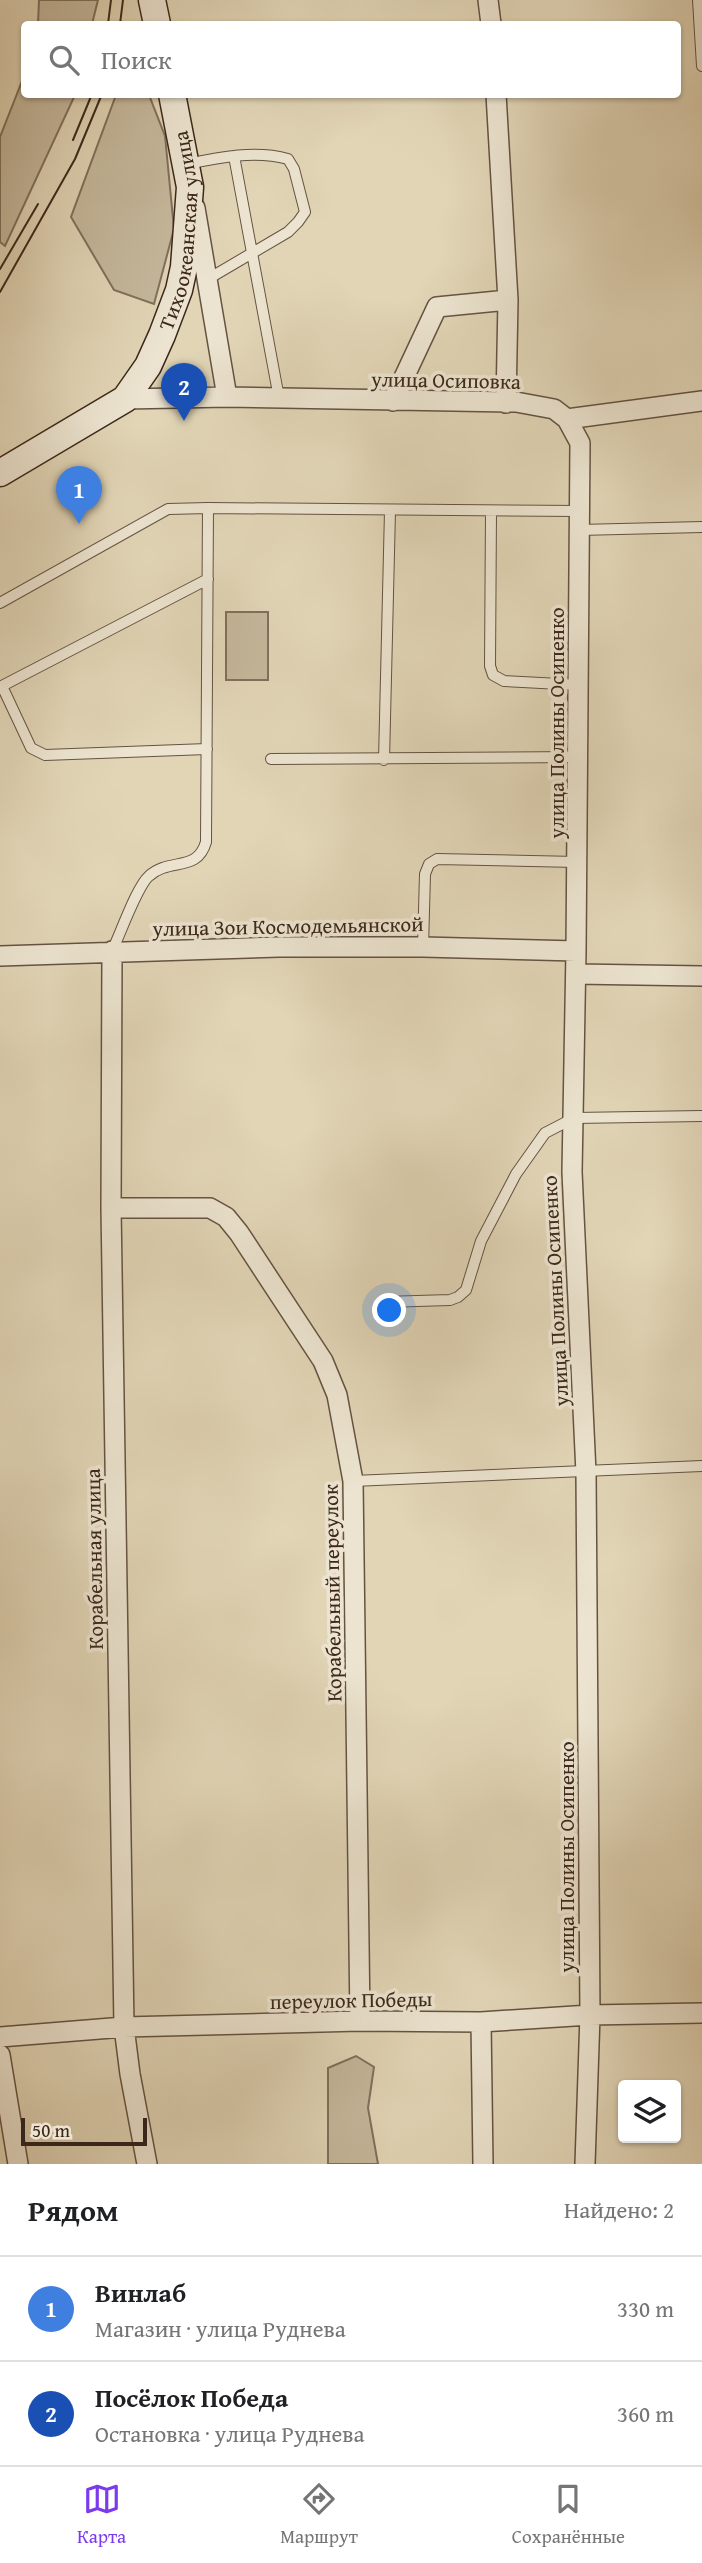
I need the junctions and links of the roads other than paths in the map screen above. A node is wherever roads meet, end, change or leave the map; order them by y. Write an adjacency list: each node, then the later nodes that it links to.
1 (152, 0): 4 (main road)
2 (488, 0): 5 (street)
3 (698, 0): 6 (lane)
4 (156, 21)
5 (491, 21)
6 (702, 66)
7 (173, 98): 10 (main road, Тихоокеанская улица)
8 (496, 98): 13 (street)
9 (234, 156): 10 (lane); 11 (lane); 11 (lane)
10 (188, 176): 12 (street); 16 (main road, Тихоокеанская улица)
11 (253, 253): 12 (lane); 15 (lane)
12 (208, 279): 14 (street)
13 (508, 300): 17 (street); 19 (street)
14 (227, 397): 15 (street, улица Осиповка); 16 (street, улица Осиповка)
15 (279, 398): 17 (street, улица Осиповка)
16 (125, 399): 21 (main road)
17 (393, 401): 19 (street, улица Осиповка)
18 (702, 401): 20 (street)
19 (506, 403): 20 (street, улица Осиповка)
20 (567, 419): 25 (street, улица Полины Осипенко)
21 (0, 473)
22 (208, 508): 23 (lane); 27 (lane); 28 (lane)
23 (390, 511): 24 (lane); 34 (lane)
24 (491, 511): 25 (lane); 29 (lane)
25 (579, 520): 26 (lane); 29 (street, улица Полины Осипенко)
26 (702, 527)
27 (208, 579): 30 (lane); 31 (lane)
28 (0, 603)
29 (579, 685): 32 (street, улица Полины Осипенко)
30 (1, 687): 31 (lane)
31 (207, 749): 37 (lane)
32 (578, 757): 34 (lane); 35 (street, улица Полины Осипенко)
33 (271, 759): 34 (lane)
34 (384, 760)
35 (577, 862): 36 (lane); 38 (street, улица Полины Осипенко)
36 (423, 947): 37 (street, улица Зои Космодемьянской); 38 (street, улица Зои Космодемьянской)
37 (112, 951): 39 (street, улица Зои Космодемьянской); 44 (street, Корабельная улица)
38 (576, 951): 40 (street, улица Полины Осипенко)
39 (0, 956)
40 (576, 974): 41 (street); 43 (street, улица Полины Осипенко)
41 (702, 976)
42 (702, 1116): 43 (lane)
43 (575, 1118): 45 (lane); 47 (street, улица Полины Осипенко)
44 (111, 1208): 48 (street, Корабельный переулок); 53 (street, Корабельная улица)
45 (384, 1301)
46 (702, 1466): 47 (lane)
47 (586, 1473): 48 (lane); 50 (street, улица Полины Осипенко)
48 (354, 1481): 51 (street, Корабельный переулок)
49 (702, 2013): 50 (street, переулок Победы)
50 (590, 2015): 52 (street, переулок Победы); 59 (street, улица Полины Осипенко)
51 (360, 2021): 52 (street, переулок Победы); 53 (street, переулок Победы)
52 (481, 2022): 58 (street)
53 (124, 2027): 54 (street, переулок Победы); 57 (street, Корабельная улица)
54 (0, 2037)
55 (0, 2055): 56 (street)
56 (18, 2164)
57 (146, 2164)
58 (483, 2164)
59 (585, 2164)

